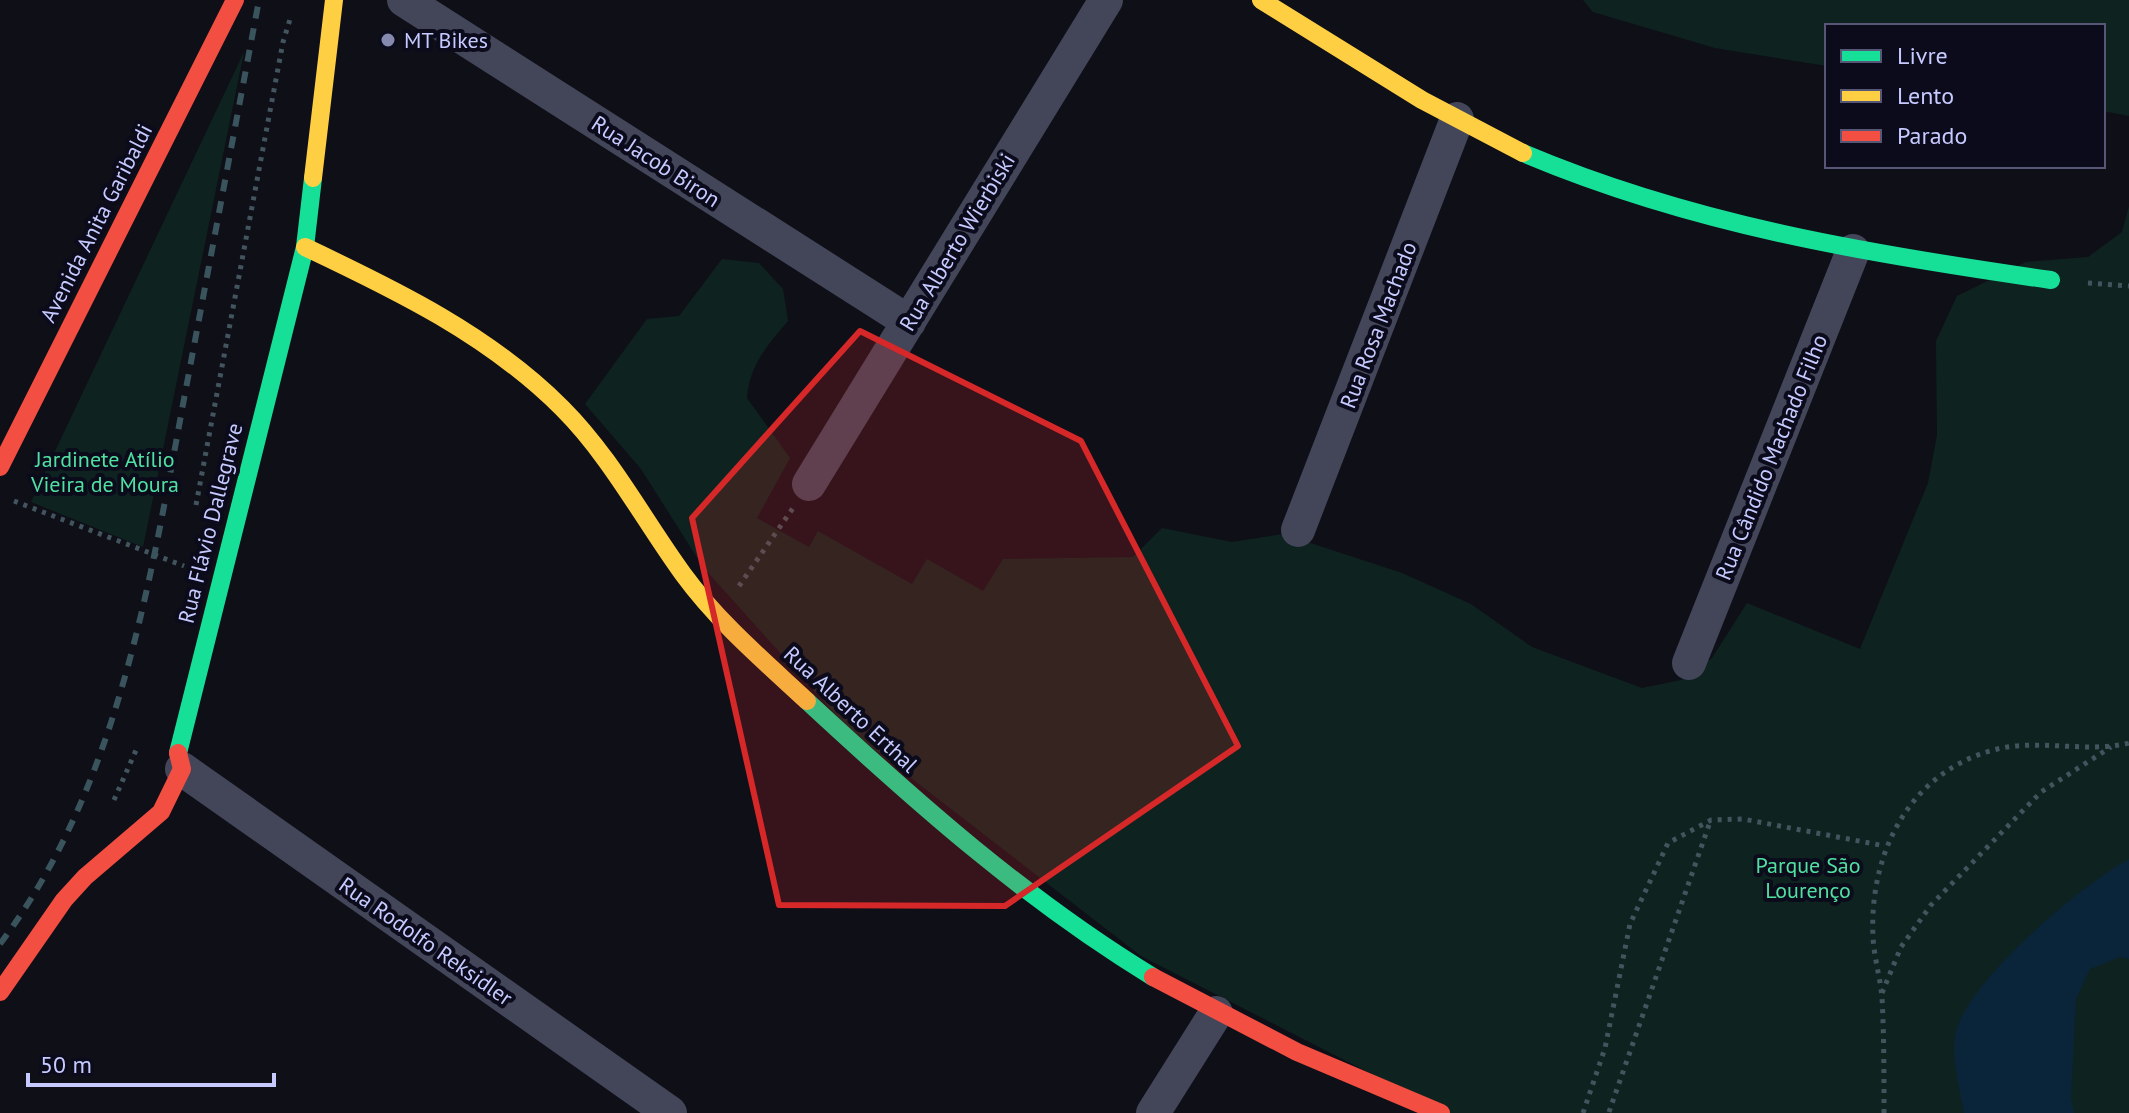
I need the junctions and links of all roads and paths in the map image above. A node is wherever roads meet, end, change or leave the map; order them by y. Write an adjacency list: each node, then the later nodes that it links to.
1 (235, 0): 12 (street, Avenida Anita Garibaldi)
2 (334, 0): 8 (street, Rua Flávio Dallegrave)
3 (404, 0): 11 (street, Rua Jacob Biron)
4 (1106, 0): 11 (street, Rua Alberto Wierbiski)
5 (1261, 0): 7 (street)
6 (292, 14): 15 (path)
7 (1457, 119): 9 (street); 16 (street, Rua Rosa Machado)
8 (305, 247): 20 (street, Rua Alberto Erthal); 25 (street, Rua Flávio Dallegrave)
9 (1853, 251): 10 (street); 21 (street, Rua Cândido Machado Filho)
10 (2051, 280)
11 (909, 322): 13 (street, Rua Alberto Wierbiski)
12 (0, 467)
13 (809, 484): 20 (path)
14 (9, 498): 18 (path)
15 (193, 520)
16 (1298, 530)
17 (187, 551): 18 (path)
18 (185, 566): 19 (path)
19 (181, 580)
20 (718, 616): 31 (street, Rua Alberto Erthal)
21 (1689, 663)
22 (2129, 743): 24 (path)
23 (138, 744): 26 (path)
24 (2111, 747): 28 (path); 30 (path)
25 (182, 769): 29 (street, Rua Flávio Dallegrave); 32 (street, Rua Rodolfo Reksidler)
26 (130, 770)
27 (1711, 820): 28 (path); 33 (path); 37 (path)
28 (1885, 846): 30 (path)
29 (0, 992)
30 (1882, 994): 38 (path)
31 (1216, 1013): 35 (street); 36 (street, Rua Alberto Erthal)
32 (632, 1103): 34 (street, Rua Rodolfo Reksidler)
33 (1609, 1112)
34 (670, 1113)
35 (1153, 1113)
36 (1441, 1113)
37 (1583, 1113)
38 (1884, 1113)

